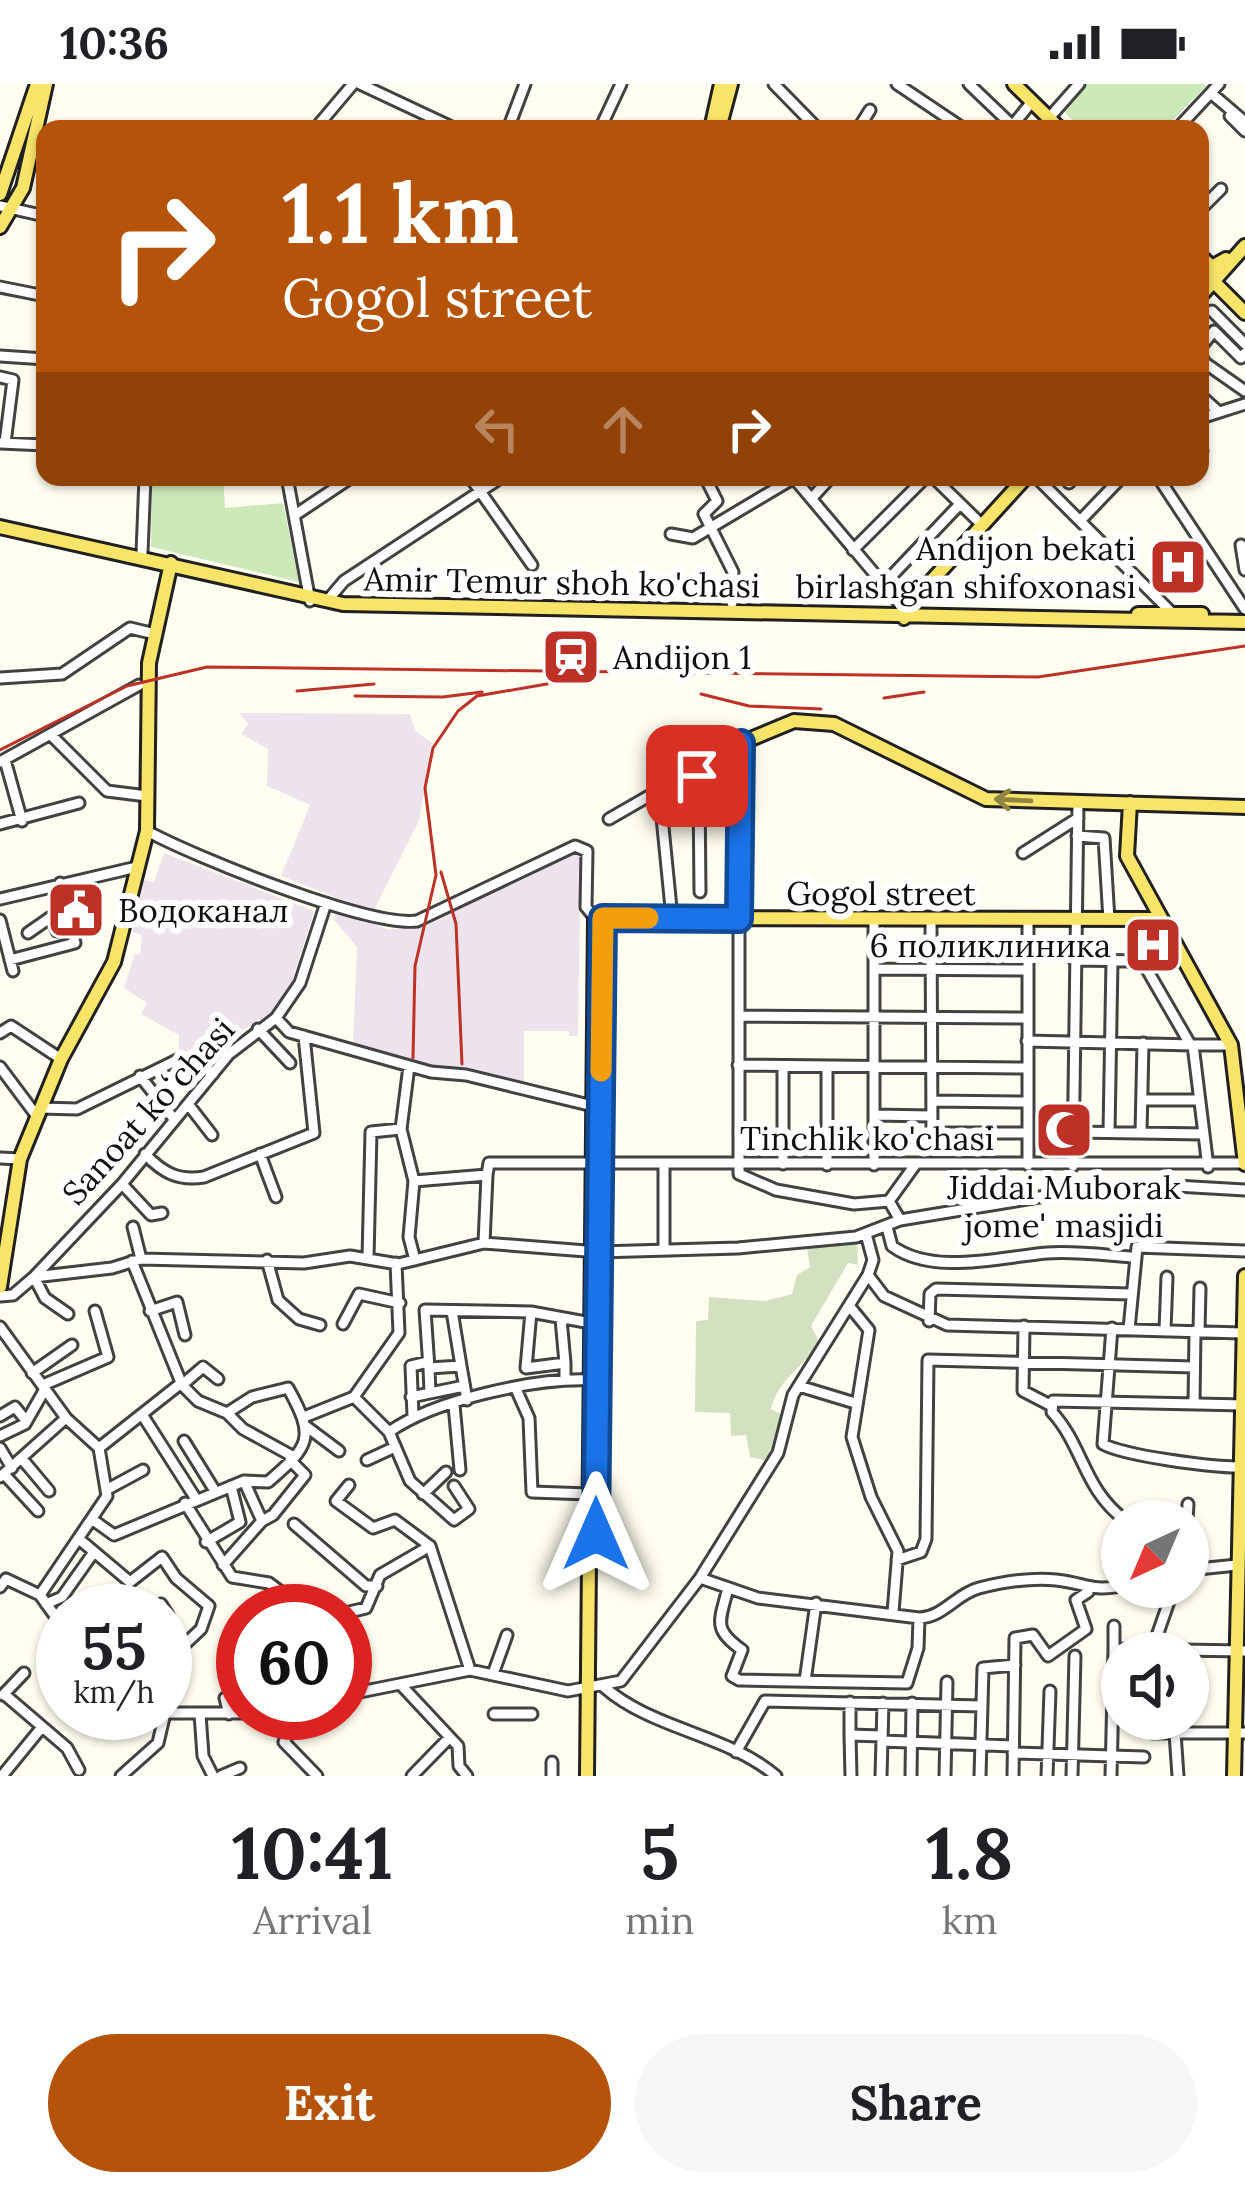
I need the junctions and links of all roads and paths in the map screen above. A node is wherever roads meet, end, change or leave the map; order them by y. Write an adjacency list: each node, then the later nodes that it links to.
1 (356, 84): 15 (street); 18 (street)
2 (525, 84): 20 (street)
3 (620, 84): 21 (street)
4 (721, 84): 22 (main road)
5 (731, 84): 23 (main road)
6 (774, 84): 24 (street)
7 (897, 84): 26 (street)
8 (969, 84): 27 (street)
9 (1012, 84): 13 (main road); 30 (main road)
10 (1079, 84): 31 (street)
11 (35, 86): 17 (main road); 36 (main road)
12 (1217, 94): 16 (street); 32 (street); 33 (street)
13 (1030, 104): 28 (street); 29 (main road)
14 (870, 110): 25 (street)
15 (431, 118): 19 (street)
16 (1245, 118)
17 (37, 120)
18 (323, 120)
19 (436, 120)
20 (511, 120)
21 (604, 120)
22 (716, 120)
23 (718, 120)
24 (809, 120)
25 (861, 120)
26 (951, 120)
27 (1007, 120)
28 (1019, 120)
29 (1049, 120)
30 (1050, 120)
31 (1058, 120)
32 (1187, 120)
33 (1245, 131)
34 (36, 155): 38 (main road)
35 (1221, 189): 37 (street)
36 (0, 194)
37 (1209, 201)
38 (4, 207): 39 (street); 40 (main road)
39 (36, 214)
40 (0, 227)
41 (1245, 248): 42 (main road); 43 (main road)
42 (1209, 262)
43 (1209, 282)
44 (1209, 286): 48 (main road)
45 (0, 287): 46 (street)
46 (36, 294)
47 (1212, 310): 50 (street)
48 (1245, 316)
49 (1209, 339): 53 (street)
50 (1245, 344)
51 (0, 356): 52 (street)
52 (36, 358)
53 (1244, 358)
54 (1209, 359): 58 (street)
55 (17, 363): 57 (street)
56 (0, 377): 57 (street)
57 (13, 380): 63 (street)
58 (1245, 391)
59 (1209, 403): 61 (street)
60 (1245, 404): 61 (street)
61 (1219, 412): 62 (street)
62 (1209, 415)
63 (3, 440): 64 (street)
64 (36, 444)
65 (145, 486): 91 (street)
66 (289, 486): 83 (street)
67 (338, 486): 83 (street)
68 (476, 486): 80 (street)
69 (488, 486): 80 (street)
70 (710, 486): 87 (street)
71 (780, 486): 87 (street)
72 (801, 486): 81 (street)
73 (823, 486): 81 (street)
74 (920, 486): 90 (street)
75 (939, 486): 82 (street)
76 (1017, 486): 86 (main road)
77 (1045, 486): 84 (street)
78 (1113, 486): 84 (street)
79 (1164, 486): 95 (street)
80 (480, 491): 93 (street); 98 (street)
81 (812, 498): 90 (street)
82 (960, 504): 86 (street); 96 (street)
83 (295, 514): 97 (street)
84 (1080, 521): 102 (street)
85 (0, 524): 91 (main road); 92 (main road)
86 (981, 524): 101 (main road)
87 (709, 526): 88 (street); 100 (street)
88 (671, 534)
89 (1241, 545): 94 (street)
90 (854, 550): 96 (street)
91 (142, 553): 92 (main road)
92 (170, 566): 97 (main road, Amir Temur shoh ko'chasi); 104 (main road)
93 (532, 566)
94 (1245, 570): 95 (street)
95 (1223, 576): 103 (street)
96 (883, 585): 101 (street)
97 (310, 597): 98 (main road, Amir Temur shoh ko'chasi)
98 (327, 599): 99 (main road, Amir Temur shoh ko'chasi)
99 (607, 602): 100 (main road, Amir Temur shoh ko'chasi); 101 (main road, Amir Temur shoh ko'chasi)
100 (732, 603): 101 (main road, Amir Temur shoh ko'chasi)
101 (904, 614): 102 (main road, Amir Temur shoh ko'chasi); 103 (main road, Amir Temur shoh ko'chasi)
102 (1173, 614): 103 (main road, Amir Temur shoh ko'chasi)
103 (1245, 615)
104 (153, 633): 105 (street); 106 (main road)
105 (0, 678)
106 (142, 692): 107 (street); 113 (main road)
107 (51, 735): 109 (street); 113 (street)
108 (741, 743): 110 (street); 115 (main road, one-way to 108); 135 (main road)
109 (3, 761): 112 (street)
110 (694, 769): 111 (street); 130 (street)
111 (659, 787): 120 (street); 134 (street)
112 (15, 796): 114 (street); 121 (street)
113 (147, 796): 123 (main road)
114 (0, 801)
115 (1078, 802): 117 (main road); 119 (street)
116 (79, 803): 121 (street)
117 (1130, 803): 118 (main road); 138 (main road)
118 (1245, 807)
119 (1078, 818): 124 (street); 127 (street)
120 (609, 819)
121 (22, 821): 122 (street)
122 (0, 822)
123 (147, 831): 128 (main road); 132 (street)
124 (1077, 836): 141 (street); 142 (street)
125 (586, 838): 126 (street)
126 (575, 846): 132 (street); 133 (street)
127 (1023, 853)
128 (137, 867): 129 (street); 166 (main road)
129 (60, 884): 131 (street); 143 (street)
130 (700, 892)
131 (0, 899)
132 (326, 903): 153 (street)
133 (599, 918): 134 (main road, Gogol street); 150 (main road)
134 (672, 918): 135 (main road, Gogol street)
135 (739, 919): 140 (main road, Gogol street); 151 (street)
136 (931, 919): 137 (main road, Gogol street); 140 (main road, Gogol street); 148 (street)
137 (1028, 919): 142 (main road, Gogol street); 149 (street)
138 (1160, 919): 141 (main road, Gogol street); 165 (main road)
139 (0, 920): 143 (street)
140 (874, 920): 147 (street)
141 (1109, 920): 142 (main road, Gogol street)
142 (1074, 921): 145 (street)
143 (72, 930): 144 (street)
144 (28, 933)
145 (1074, 960): 146 (street); 161 (street)
146 (1112, 961): 162 (street); 164 (street)
147 (874, 969): 148 (street); 152 (street)
148 (933, 970): 149 (street); 154 (street)
149 (1027, 970): 155 (street)
150 (597, 985): 185 (main road); 202 (main road)
151 (739, 1016): 152 (street); 168 (street)
152 (875, 1017): 154 (street); 174 (street)
153 (276, 1018): 156 (street, Sanoat koʻchasi); 159 (street, Sanoat koʻchasi)
154 (933, 1018): 155 (street); 175 (street)
155 (1027, 1018): 160 (street)
156 (258, 1029): 167 (street); 177 (street, Sanoat koʻchasi)
157 (0, 1033): 166 (street)
158 (1245, 1034): 165 (main road)
159 (304, 1036): 170 (street, Sanoat koʻchasi); 198 (street)
160 (1027, 1041): 161 (street); 176 (street)
161 (1074, 1042): 162 (street); 191 (street)
162 (1111, 1043): 163 (street); 192 (street)
163 (1143, 1043): 164 (street); 179 (street)
164 (1191, 1045): 165 (street); 180 (street)
165 (1231, 1045): 169 (main road)
166 (61, 1059): 186 (main road)
167 (290, 1063)
168 (738, 1065): 171 (street); 209 (street)
169 (1239, 1065): 181 (main road)
170 (409, 1066): 185 (street, Sanoat koʻchasi); 190 (street)
171 (783, 1066): 173 (street); 204 (street)
172 (0, 1067): 186 (street)
173 (827, 1067): 174 (street); 205 (street)
174 (874, 1067): 175 (street); 187 (street)
175 (932, 1067): 176 (street); 182 (street)
176 (1027, 1068): 183 (street)
177 (213, 1074): 178 (street); 184 (street, Sanoat koʻchasi)
178 (140, 1076): 186 (street); 189 (street)
179 (1143, 1100): 180 (street); 193 (street)
180 (1199, 1100): 195 (street)
181 (1241, 1100): 201 (main road)
182 (932, 1101): 183 (street); 188 (street)
183 (1028, 1102): 194 (street)
184 (188, 1104): 189 (street, Sanoat koʻchasi); 196 (street)
185 (593, 1106): 202 (main road)
186 (38, 1111): 200 (main road)
187 (874, 1115): 188 (street); 206 (street)
188 (931, 1116): 194 (street)
189 (173, 1119): 197 (street, Sanoat koʻchasi)
190 (401, 1130): 213 (street); 230 (street)
191 (1074, 1132): 192 (street); 210 (street)
192 (1109, 1132): 193 (street)
193 (1142, 1132): 195 (street)
194 (1028, 1133): 208 (street)
195 (1204, 1133): 211 (street)
196 (212, 1135)
197 (145, 1154): 198 (street); 214 (street, Sanoat koʻchasi)
198 (260, 1154): 216 (street)
199 (0, 1158): 200 (street)
200 (20, 1159): 239 (main road)
201 (1245, 1163): 211 (street, Tinchlik ko'chasi)
202 (596, 1164): 203 (street, Tinchlik ko'chasi); 212 (street, Tinchlik ko'chasi); 227 (main road)
203 (664, 1164): 209 (street, Tinchlik ko'chasi); 226 (street)
204 (783, 1164): 205 (street, Tinchlik ko'chasi); 209 (street, Tinchlik ko'chasi)
205 (827, 1165): 206 (street, Tinchlik ko'chasi)
206 (874, 1165): 207 (street, Tinchlik ko'chasi)
207 (915, 1165): 208 (street, Tinchlik ko'chasi); 217 (street)
208 (1028, 1165): 210 (street, Tinchlik ko'chasi)
209 (737, 1166): 217 (street)
210 (1073, 1166): 211 (street, Tinchlik ko'chasi)
211 (1208, 1167)
212 (488, 1169): 213 (street, Tinchlik ko'chasi); 225 (street)
213 (414, 1181): 233 (street)
214 (122, 1184): 218 (street); 220 (street, Sanoat koʻchasi)
215 (1245, 1190): 219 (street)
216 (276, 1197)
217 (889, 1201): 219 (street)
218 (162, 1214)
219 (900, 1220): 222 (street)
220 (81, 1226): 224 (street); 236 (street, Sanoat koʻchasi)
221 (133, 1227): 231 (street)
222 (887, 1227): 223 (street); 229 (street)
223 (866, 1234): 226 (street); 235 (street)
224 (90, 1241)
225 (484, 1243): 227 (street); 233 (street)
226 (664, 1250): 227 (street)
227 (595, 1251): 252 (main road); 367 (main road)
228 (1245, 1251): 229 (street)
229 (1131, 1257): 241 (street)
230 (368, 1258): 232 (street); 234 (street)
231 (136, 1260): 232 (street); 236 (street); 246 (street)
232 (267, 1260): 253 (street)
233 (415, 1260): 234 (street)
234 (396, 1264): 243 (street)
235 (868, 1275): 244 (street); 251 (street)
236 (34, 1276): 239 (street); 249 (street)
237 (1245, 1276): 242 (main road)
238 (1167, 1277): 259 (street)
239 (0, 1285)
240 (1200, 1288): 260 (street)
241 (1130, 1294): 251 (street); 258 (street)
242 (1244, 1302): 261 (main road)
243 (400, 1303): 254 (street); 283 (street)
244 (851, 1307): 278 (street); 287 (street)
245 (95, 1311): 279 (street)
246 (150, 1311): 262 (street); 276 (street)
247 (452, 1311): 248 (street); 266 (street); 268 (street)
248 (531, 1312): 250 (street); 270 (street)
249 (68, 1315)
250 (561, 1319): 252 (street); 265 (street)
251 (928, 1321): 255 (street)
252 (591, 1323): 274 (main road)
253 (320, 1324)
254 (343, 1324)
255 (1024, 1326): 257 (street); 264 (street)
256 (0, 1327): 271 (street)
257 (1112, 1328): 258 (street); 267 (street)
258 (1129, 1329): 259 (street)
259 (1165, 1330): 260 (street)
260 (1197, 1331): 261 (street); 269 (street)
261 (1242, 1333): 291 (main road)
262 (185, 1335)
263 (72, 1346): 271 (street)
264 (1024, 1362): 267 (street); 290 (street); 333 (street)
265 (565, 1363): 270 (street); 273 (street)
266 (428, 1365): 268 (street); 281 (street); 284 (street)
267 (1111, 1365): 269 (street); 286 (street)
268 (461, 1366): 277 (street)
269 (1194, 1367): 288 (street)
270 (526, 1368): 280 (street)
271 (32, 1373): 279 (street)
272 (218, 1379): 276 (street)
273 (565, 1379): 274 (street); 280 (street)
274 (590, 1380): 322 (main road)
275 (244, 1384): 282 (street)
276 (181, 1385): 292 (street); 293 (street)
277 (464, 1386): 281 (street); 285 (street)
278 (799, 1386): 287 (street); 337 (street)
279 (44, 1387): 296 (street); 297 (street)
280 (522, 1388): 285 (street); 322 (street)
281 (430, 1394): 284 (street)
282 (252, 1397): 292 (street); 298 (street)
283 (354, 1397): 298 (street); 299 (street)
284 (411, 1397): 295 (street)
285 (467, 1400): 289 (street)
286 (1110, 1402): 288 (street); 290 (street); 313 (street)
287 (855, 1403): 333 (street)
288 (1194, 1403): 291 (street)
289 (454, 1405): 295 (street); 309 (street)
290 (1049, 1405): 323 (street)
291 (1242, 1405): 313 (main road)
292 (227, 1413): 306 (street)
293 (143, 1415): 304 (street); 324 (street)
294 (0, 1416): 296 (street)
295 (413, 1416): 299 (street)
296 (24, 1418): 300 (street)
297 (66, 1418): 304 (street); 307 (street)
298 (306, 1422): 305 (street); 306 (street)
299 (389, 1432): 302 (street)
300 (0, 1436)
301 (184, 1441): 320 (street)
302 (395, 1447): 308 (street); 321 (street)
303 (0, 1448): 312 (street)
304 (99, 1448): 318 (street)
305 (339, 1451)
306 (292, 1458): 314 (street); 327 (street)
307 (22, 1460): 312 (street); 319 (street)
308 (367, 1460)
309 (460, 1469)
310 (143, 1470): 318 (street)
311 (446, 1472): 321 (street)
312 (5, 1473): 325 (street)
313 (1240, 1474): 335 (main road)
314 (244, 1480): 316 (street); 327 (street)
315 (349, 1485): 331 (street)
316 (231, 1486): 320 (street); 330 (street)
317 (454, 1486): 321 (street)
318 (106, 1490): 326 (street)
319 (50, 1491)
320 (215, 1491): 324 (street)
321 (423, 1494)
322 (590, 1494): 367 (main road)
323 (1105, 1500)
324 (190, 1501): 326 (street); 330 (street)
325 (38, 1511)
326 (93, 1520): 329 (street)
327 (262, 1521): 334 (street)
328 (294, 1524): 343 (street)
329 (79, 1539): 332 (street); 339 (street)
330 (206, 1542): 334 (street)
331 (430, 1546): 343 (street); 361 (street)
332 (94, 1552): 340 (street); 341 (street)
333 (897, 1560): 351 (street)
334 (223, 1565): 342 (street)
335 (1240, 1568): 336 (street); 358 (main road)
336 (1209, 1569)
337 (700, 1578): 344 (street); 367 (street)
338 (2, 1580): 349 (street)
339 (52, 1584)
340 (71, 1584)
341 (182, 1584)
342 (270, 1584)
343 (377, 1586): 348 (street)
344 (728, 1588): 350 (street); 364 (street)
345 (1101, 1590): 347 (street)
346 (192, 1592): 356 (street)
347 (1088, 1592): 352 (street); 360 (street)
348 (372, 1596)
349 (36, 1597)
350 (816, 1603): 351 (street); 364 (street)
351 (892, 1612): 352 (street)
352 (919, 1618): 364 (street)
353 (1114, 1626): 354 (street)
354 (1114, 1632)
355 (507, 1635): 363 (street)
356 (192, 1638)
357 (1209, 1651): 358 (street)
358 (1241, 1651): 383 (main road)
359 (1075, 1656): 399 (street)
360 (1016, 1665): 375 (street); 396 (street)
361 (470, 1670): 363 (street); 366 (street)
362 (24, 1673): 370 (street)
363 (493, 1674): 367 (street)
364 (805, 1682)
365 (947, 1682): 374 (street)
366 (401, 1685): 368 (street); 386 (street)
367 (595, 1688): 397 (street); 412 (main road)
368 (372, 1689)
369 (1050, 1691): 398 (street)
370 (2, 1696): 381 (street)
371 (850, 1702): 372 (street); 385 (street); 397 (street)
372 (883, 1703): 373 (street); 387 (street)
373 (912, 1703): 374 (street); 393 (street)
374 (947, 1705): 375 (street); 394 (street)
375 (982, 1706): 395 (street)
376 (192, 1714): 377 (street)
377 (200, 1714): 378 (street); 408 (street)
378 (216, 1714)
379 (494, 1714): 380 (street)
380 (532, 1714)
381 (36, 1722)
382 (1209, 1733): 383 (street)
383 (1240, 1733): 424 (main road)
384 (36, 1734): 406 (street)
385 (850, 1735): 387 (street); 414 (street)
386 (449, 1738): 404 (street); 410 (street)
387 (882, 1738): 393 (street); 415 (street)
388 (58, 1740): 405 (street)
389 (159, 1740): 407 (street)
390 (285, 1740): 409 (street)
391 (1112, 1740): 400 (street)
392 (1176, 1740): 423 (street)
393 (911, 1742): 394 (street); 416 (street)
394 (945, 1743): 395 (street); 417 (street)
395 (980, 1744): 396 (street); 418 (street)
396 (1013, 1749): 398 (street); 419 (street)
397 (736, 1752): 413 (street)
398 (1048, 1754): 399 (street); 420 (street)
399 (1072, 1754): 400 (street); 421 (street)
400 (1112, 1757): 401 (street); 422 (street)
401 (1144, 1757)
402 (552, 1762): 411 (street)
403 (240, 1768): 408 (street)
404 (462, 1773)
405 (78, 1774)
406 (2, 1776)
407 (121, 1776)
408 (217, 1776)
409 (317, 1776)
410 (412, 1776)
411 (552, 1776)
412 (591, 1776)
413 (776, 1776)
414 (851, 1776)
415 (881, 1776)
416 (911, 1776)
417 (945, 1776)
418 (980, 1776)
419 (1013, 1776)
420 (1047, 1776)
421 (1072, 1776)
422 (1111, 1776)
423 (1178, 1776)
424 (1234, 1776)

